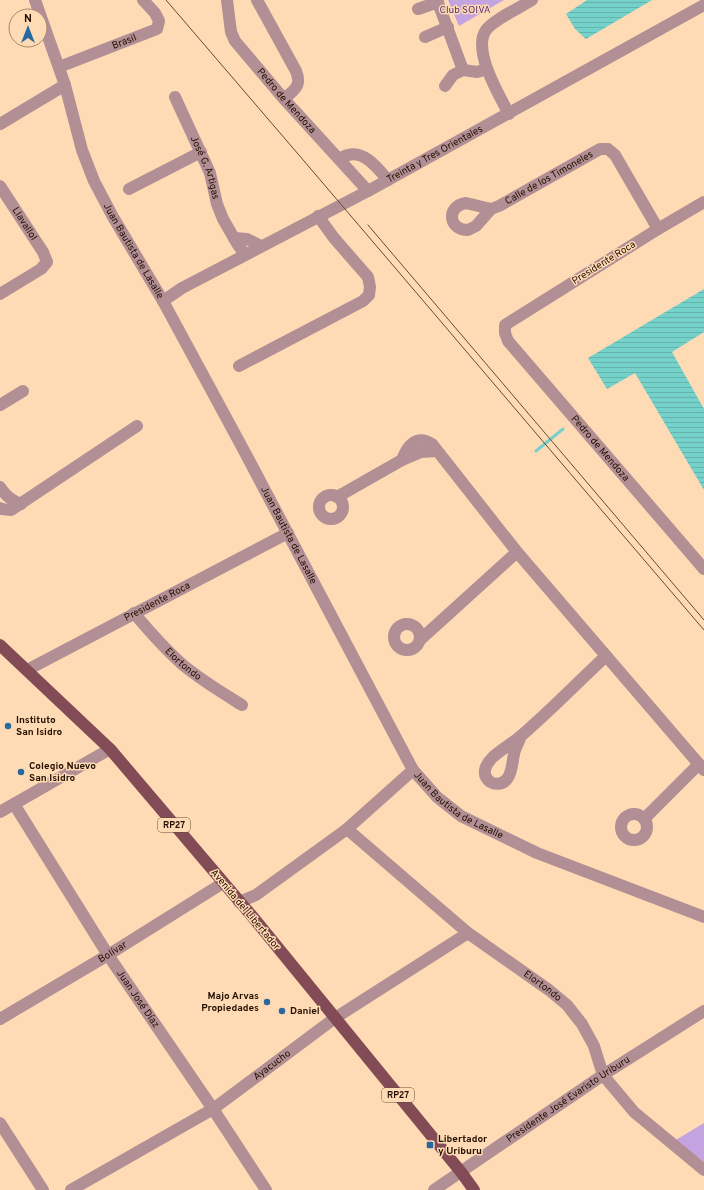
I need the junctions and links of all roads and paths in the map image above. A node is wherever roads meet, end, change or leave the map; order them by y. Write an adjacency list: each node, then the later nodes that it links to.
1 (35, 0): 11 (street, Juan Bautista de Lasalle)
2 (143, 0): 11 (street, Brasil)
3 (228, 0): 17 (street, Pedro de Mendoza)
4 (257, 0): 17 (street)
5 (532, 0): 12 (street)
6 (438, 1): 8 (street); 9 (street)
7 (704, 5): 18 (street, Treinta y Tres Orientales)
8 (418, 9)
9 (448, 27): 10 (street); 13 (street)
10 (425, 37)
11 (59, 67): 14 (street, Juan Bautista de Lasalle)
12 (487, 69): 13 (street); 18 (street)
13 (463, 70): 15 (street)
14 (65, 85): 19 (street); 34 (street, Juan Bautista de Lasalle)
15 (444, 86)
16 (175, 97): 20 (street, José G. Artigas)
17 (284, 98): 21 (street, Pedro de Mendoza)
18 (509, 114): 22 (street, Treinta y Tres Orientales)
19 (0, 124)
20 (201, 152): 24 (street); 30 (street, José G. Artigas)
21 (339, 159): 22 (street); 25 (street, Pedro de Mendoza)
22 (388, 180): 25 (street, Treinta y Tres Orientales)
23 (0, 186): 33 (street, Llavallol)
24 (129, 189)
25 (368, 191): 28 (street, Treinta y Tres Orientales)
26 (704, 202): 29 (street, Presidente Roca)
27 (491, 210): 29 (street, Calle de los Timoneles)
28 (318, 216): 31 (street, Treinta y Tres Orientales); 36 (street)
29 (658, 229): 35 (street, Presidente Roca)
30 (234, 238): 31 (street); 32 (street, José G. Artigas)
31 (261, 246): 32 (street, Treinta y Tres Orientales)
32 (245, 254): 34 (street, Treinta y Tres Orientales)
33 (0, 294)
34 (163, 301): 44 (street, Juan Bautista de Lasalle)
35 (504, 325): 46 (street, Pedro de Mendoza)
36 (239, 366)
37 (24, 391): 38 (street)
38 (0, 405)
39 (137, 426): 42 (street)
40 (2, 493): 42 (street)
41 (337, 497): 45 (street)
42 (21, 504): 43 (street)
43 (0, 508)
44 (288, 533): 47 (street, Presidente Roca); 56 (street, Juan Bautista de Lasalle)
45 (517, 552): 48 (street); 50 (street)
46 (704, 568)
47 (134, 613): 51 (street, Presidente Roca); 52 (street, Elortondo)
48 (421, 639)
49 (0, 645): 51 (main road, Avenida del Libertador / RP27)
50 (606, 656): 53 (street); 55 (street)
51 (26, 670): 54 (main road, Avenida del Libertador / RP27)
52 (242, 705)
53 (521, 736)
54 (110, 749): 57 (street); 61 (main road, Avenida del Libertador / RP27)
55 (701, 767): 59 (street)
56 (413, 770): 60 (street); 63 (street, Juan Bautista de Lasalle)
57 (14, 804): 58 (street); 65 (street, Juan José Díaz)
58 (0, 812)
59 (644, 819)
60 (347, 829): 62 (street); 64 (street, Elortondo)
61 (223, 883): 62 (main road, Avenida del Libertador / RP27); 65 (street, Bolívar)
62 (239, 902): 67 (main road, Avenida del Libertador / RP27)
63 (704, 917)
64 (468, 933): 67 (street, Ayacucho); 69 (street, Elortondo)
65 (108, 955): 68 (street, Bolívar); 70 (street, Juan José Díaz)
66 (704, 1011): 69 (street, Presidente José Evaristo Uriburu)
67 (335, 1018): 70 (street, Ayacucho); 73 (main road, Avenida del Libertador / RP27)
68 (0, 1019)
69 (603, 1075): 72 (street, Elortondo); 73 (street, Presidente José Evaristo Uriburu)
70 (213, 1109): 75 (street, Ayacucho); 76 (street, Juan José Díaz)
71 (0, 1123): 74 (street)
72 (704, 1170)
73 (461, 1172): 77 (street, Presidente José Evaristo Uriburu); 78 (main road, Avenida del Libertador / RP27)
74 (43, 1190)
75 (71, 1190)
76 (266, 1190)
77 (434, 1190)
78 (474, 1190)

